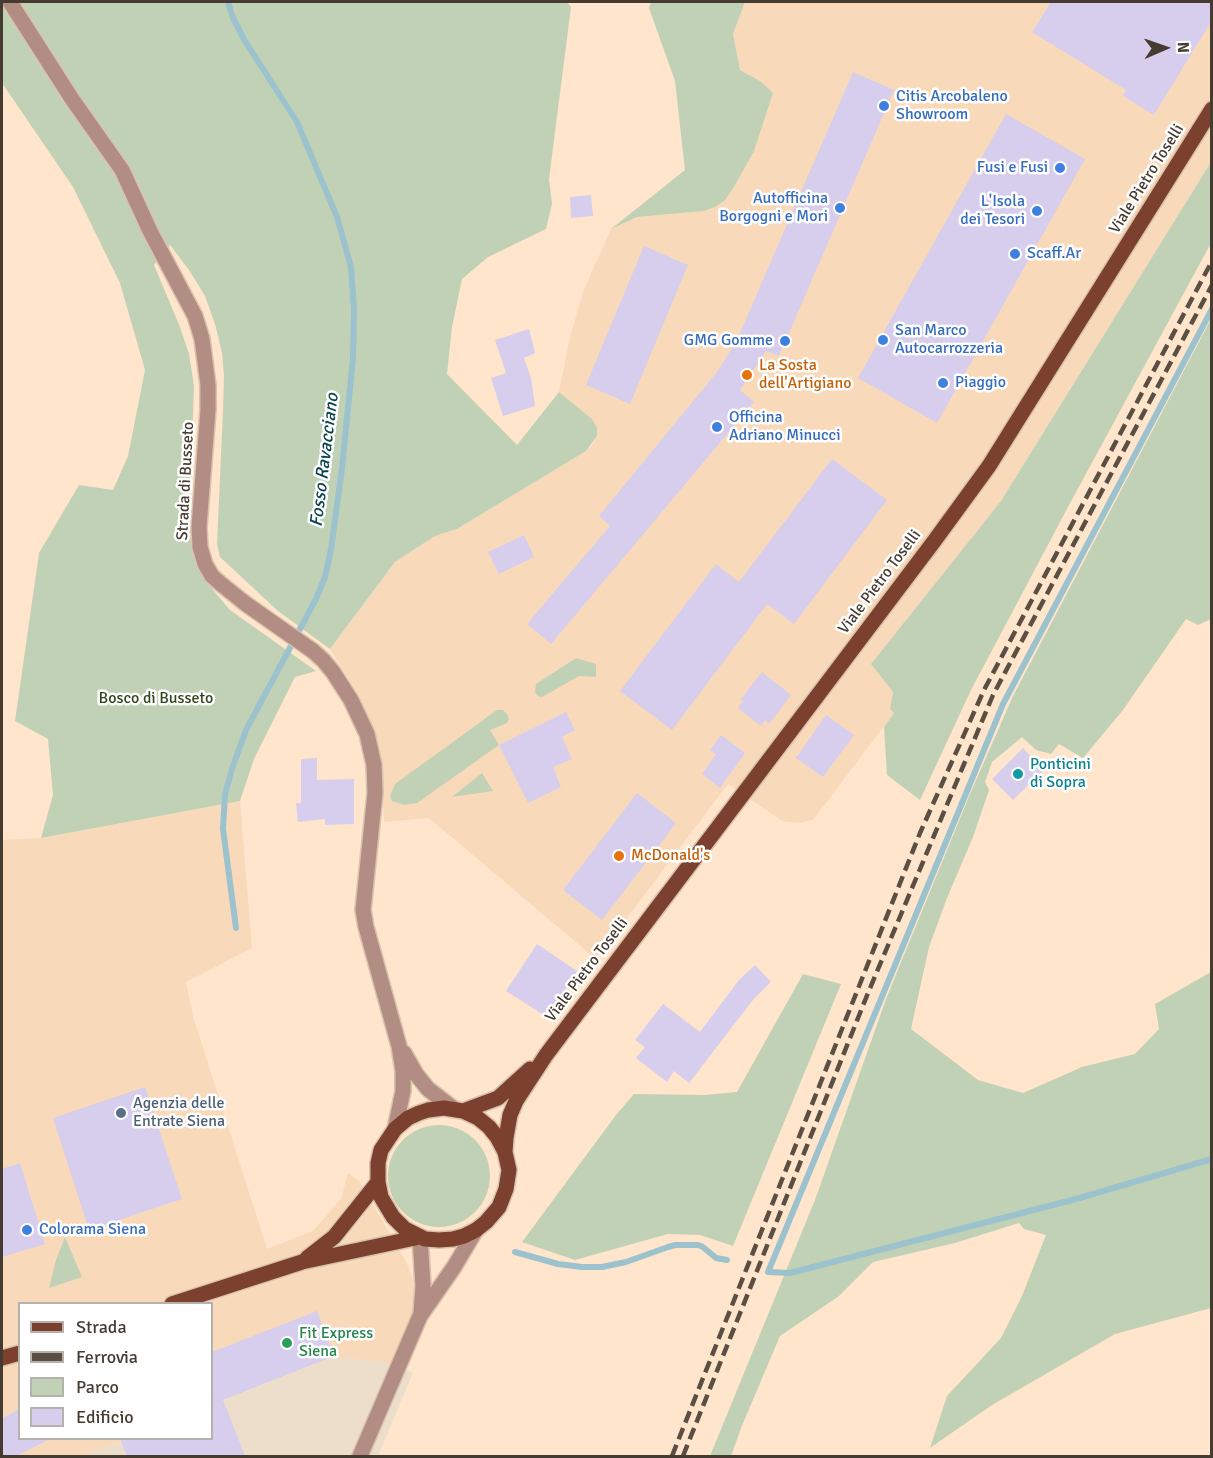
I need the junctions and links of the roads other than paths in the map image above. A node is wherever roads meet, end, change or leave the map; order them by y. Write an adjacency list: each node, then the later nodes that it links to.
1 (10, 2): 3 (street, Strada di Busseto)
2 (1212, 109): 4 (main road, Viale Pietro Toselli)
3 (399, 1046): 5 (street, Strada di Busseto); 6 (street, Strada di Busseto)
4 (546, 1055): 5 (main road, Viale Pietro Toselli); 7 (main road, Viale Pietro Toselli)
5 (459, 1110): 6 (main road, Viale Pietro Toselli); 7 (main road, Viale Pietro Toselli)
6 (395, 1129): 8 (main road, Viale Pietro Toselli)
7 (505, 1152): 9 (main road, Viale Pietro Toselli)
8 (378, 1182): 10 (main road, Viale Pietro Toselli); 11 (main road, Viale Pietro Toselli)
9 (476, 1230): 10 (main road, Viale Pietro Toselli); 13 (street)
10 (420, 1237): 11 (main road, Viale Pietro Toselli); 13 (street)
11 (302, 1262): 12 (main road, Viale Pietro Toselli)
12 (178, 1302)
13 (420, 1316): 16 (street)
14 (18, 1354): 15 (main road)
15 (2, 1358)
16 (360, 1456)

